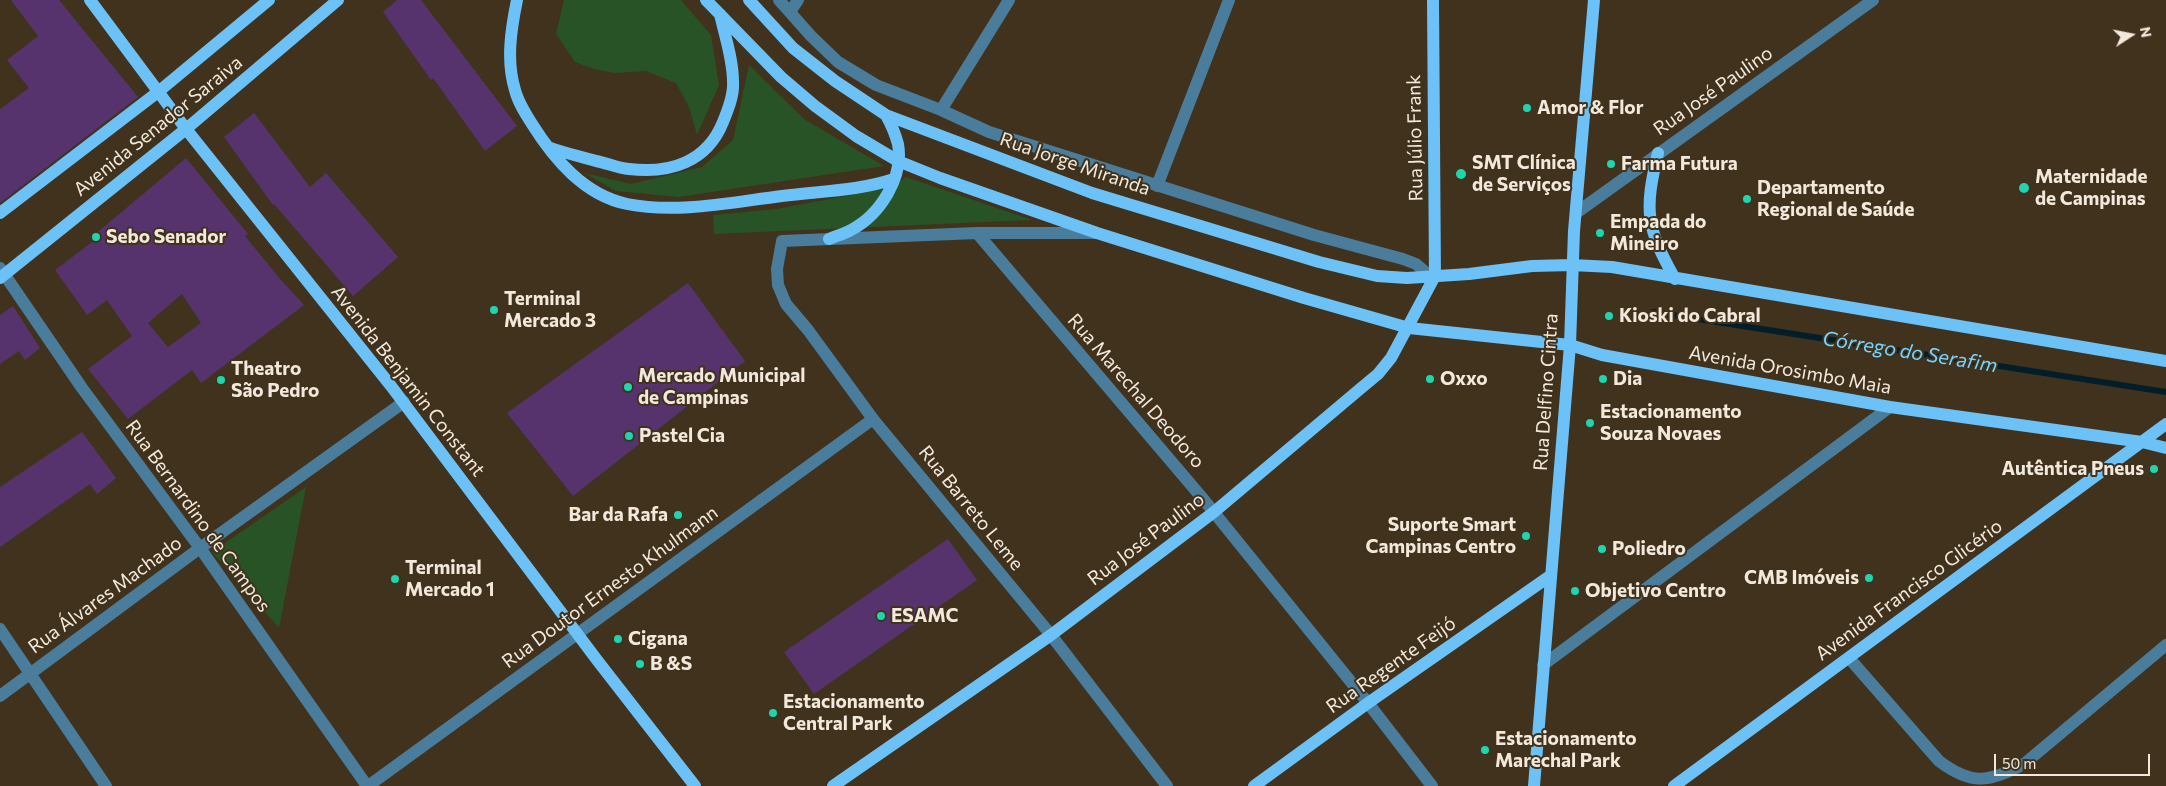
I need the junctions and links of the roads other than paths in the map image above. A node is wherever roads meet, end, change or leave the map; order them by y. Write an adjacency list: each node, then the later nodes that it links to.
1 (90, 0): 16 (main road, Avenida Benjamin Constant)
2 (269, 0): 16 (main road, Avenida Senador Saraiva)
3 (338, 0): 19 (main road, Avenida Senador Saraiva)
4 (517, 0): 20 (main road)
5 (706, 0): 15 (main road)
6 (749, 0): 18 (main road, Rua Jorge Miranda)
7 (779, 0): 14 (street, Rua Jorge Miranda)
8 (798, 0): 14 (street)
9 (1009, 0): 17 (street)
10 (1229, 0): 24 (street)
11 (1433, 0): 32 (main road, Rua Júlio Frank)
12 (1594, 0): 26 (main road, Rua Delfino Cintra)
13 (1873, 0): 21 (street, Rua José Paulino)
14 (790, 12): 17 (street, Rua Jorge Miranda)
15 (720, 14): 20 (main road); 22 (main road)
16 (158, 92): 19 (main road, Avenida Benjamin Constant); 25 (main road, Avenida Senador Saraiva)
17 (940, 110): 24 (street, Rua Jorge Miranda)
18 (886, 115): 22 (main road); 32 (main road, Rua Jorge Miranda)
19 (186, 129): 31 (main road, Avenida Senador Saraiva); 37 (main road, Avenida Benjamin Constant)
20 (546, 146): 23 (main road)
21 (1658, 153): 26 (street, Rua José Paulino); 33 (main road)
22 (898, 161): 23 (main road); 28 (main road)
23 (894, 179): 29 (main road)
24 (1157, 186): 32 (street, Rua Jorge Miranda)
25 (0, 213)
26 (1576, 213): 30 (main road, Rua Delfino Cintra)
27 (977, 233): 28 (street); 29 (street); 43 (street, Rua Marechal Deodoro)
28 (1098, 233): 34 (main road)
29 (829, 239): 39 (street, Rua Barreto Leme)
30 (1572, 265): 32 (main road); 33 (main road); 35 (main road, Rua Delfino Cintra)
31 (2, 274): 44 (street, Rua Bernardino de Campos)
32 (1433, 276): 34 (main road, Rua José Paulino)
33 (1676, 278): 36 (main road)
34 (1409, 328): 35 (main road, Avenida Orosimbo Maia); 43 (main road, Rua José Paulino)
35 (1570, 346): 38 (main road, Avenida Orosimbo Maia); 45 (main road, Rua Delfino Cintra)
36 (2166, 361)
37 (404, 402): 44 (street, Rua Álvares Machado); 47 (main road, Avenida Benjamin Constant)
38 (1890, 406): 41 (main road, Avenida Orosimbo Maia); 51 (street)
39 (874, 419): 47 (street, Rua Doutor Ernesto Khulmann); 48 (street, Rua Barreto Leme)
40 (2164, 426): 41 (main road, Avenida Francisco Glicério)
41 (2142, 442): 42 (main road, Avenida Orosimbo Maia); 50 (main road, Avenida Francisco Glicério)
42 (2166, 448)
43 (1214, 512): 48 (main road, Rua José Paulino); 54 (street, Rua Marechal Deodoro)
44 (200, 548): 52 (street, Rua Álvares Machado); 56 (street, Rua Bernardino de Campos)
45 (1550, 576): 51 (main road, Rua Delfino Cintra); 54 (main road, Rua Regente Feijó)
46 (0, 628): 52 (street)
47 (578, 634): 56 (street, Rua Doutor Ernesto Khulmann); 57 (main road, Avenida Benjamin Constant)
48 (1051, 635): 58 (main road, Rua José Paulino); 59 (street, Rua Barreto Leme)
49 (2166, 645): 50 (street)
50 (1849, 658): 63 (main road, Avenida Francisco Glicério)
51 (1543, 665): 62 (main road, Rua Delfino Cintra)
52 (30, 674): 53 (street, Rua Álvares Machado); 55 (street)
53 (0, 696)
54 (1368, 702): 60 (main road, Rua Regente Feijó); 61 (street, Rua Marechal Deodoro)
55 (106, 786)
56 (368, 786)
57 (695, 786)
58 (833, 786)
59 (1167, 786)
60 (1254, 786)
61 (1432, 786)
62 (1534, 786)
63 (1674, 786)

